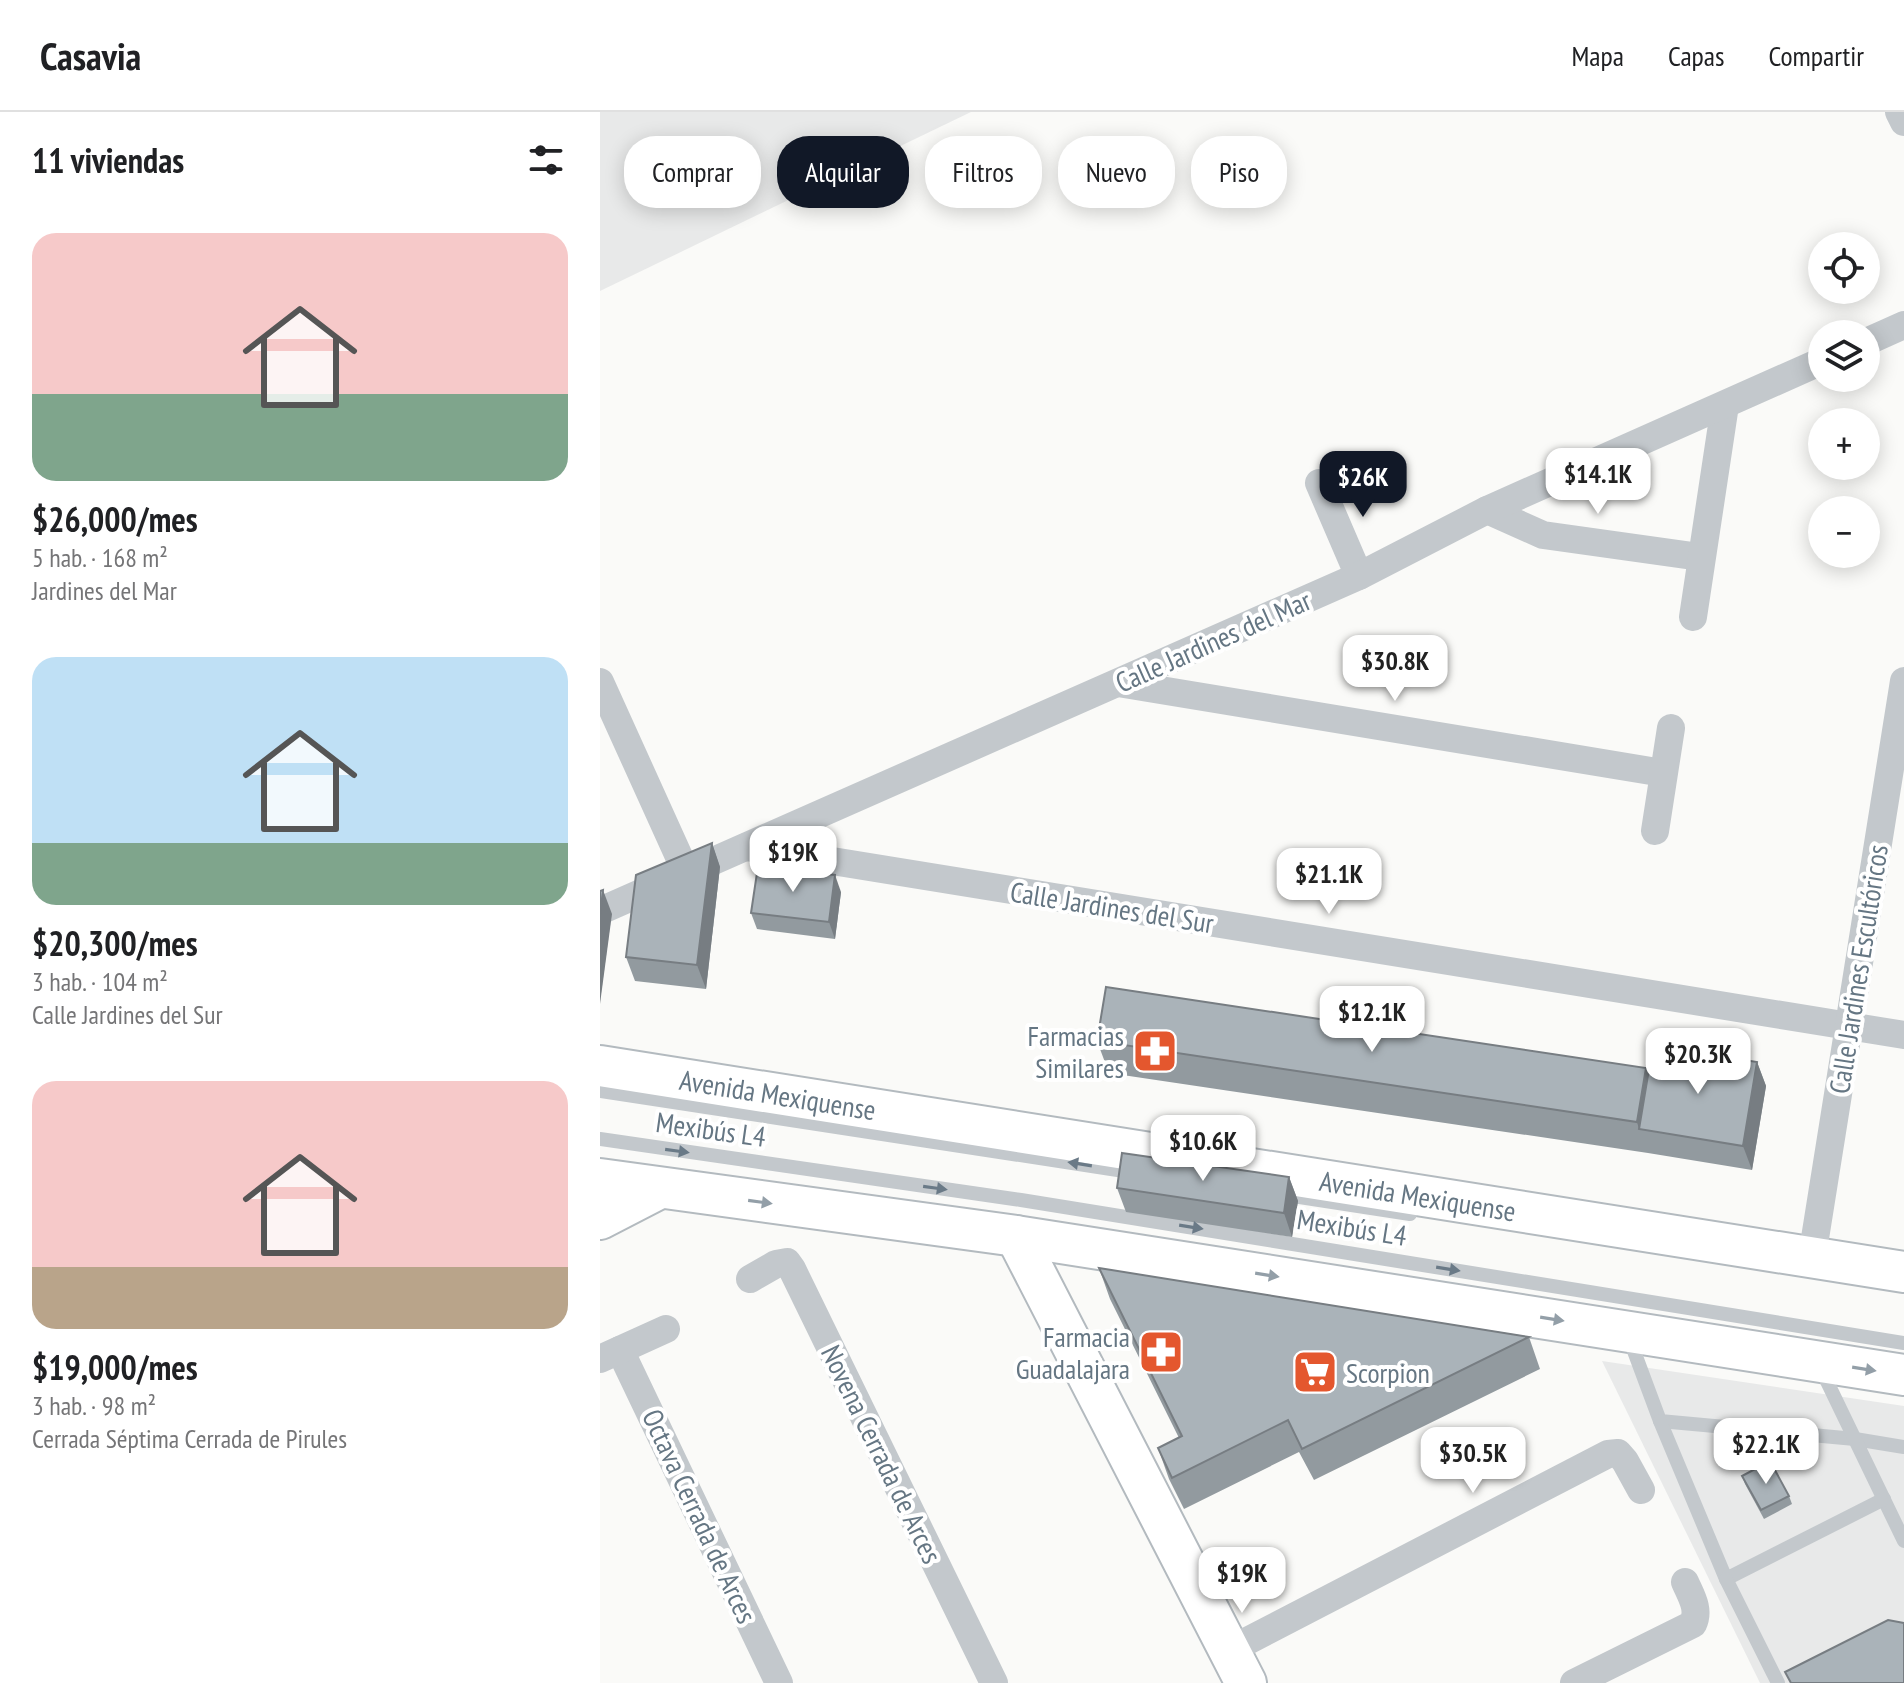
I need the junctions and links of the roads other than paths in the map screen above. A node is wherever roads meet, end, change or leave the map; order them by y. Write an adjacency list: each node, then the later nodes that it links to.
1 (1899, 112): 2 (street)
2 (1904, 122)
3 (1904, 325): 4 (street)
4 (1880, 336)
5 (1808, 367): 6 (street, Calle Jardines del Mar)
6 (1725, 405): 8 (street, Calle Jardines del Mar); 9 (street)
7 (1319, 483): 10 (street)
8 (1487, 510): 9 (street); 10 (street, Calle Jardines del Mar)
9 (1700, 557): 11 (street)
10 (1359, 576): 14 (street, Calle Jardines del Mar)
11 (1693, 617)
12 (1904, 681): 17 (street, Calle Jardines Escultóricos)
13 (600, 682): 20 (street)
14 (1118, 683): 16 (street); 19 (street, Calle Jardines del Mar)
15 (1671, 728): 16 (street)
16 (1663, 773): 18 (street)
17 (1892, 827): 22 (street, Calle Jardines Escultóricos)
18 (1655, 831)
19 (746, 847): 20 (street, Calle Jardines del Mar); 22 (street, Calle Jardines del Sur)
20 (686, 872): 21 (street, Calle Jardines del Mar)
21 (600, 911)
22 (1848, 1027): 23 (street, Calle Jardines del Sur); 34 (street, Calle Jardines Escultóricos)
23 (1904, 1035)
24 (600, 1066): 34 (main road, Avenida Mexiquense)
25 (600, 1091): 27 (lane, Mexibús L4, one-way to 25)
26 (600, 1139): 39 (lane, Mexibús L4, one-way to 39)
27 (1151, 1175)
28 (600, 1179): 29 (main road)
29 (660, 1188): 32 (main road); 33 (main road, one-way to 33)
30 (1260, 1191): 31 (lane, Mexibús L4)
31 (1430, 1217)
32 (600, 1219)
33 (1016, 1236): 38 (main road, one-way to 38); 51 (main road)
34 (1812, 1257): 35 (main road, Avenida Mexiquense)
35 (1904, 1272)
36 (750, 1279): 53 (street, Novena Cerrada de Arces)
37 (666, 1329): 40 (street, Octava Cerrada de Arces)
38 (1626, 1331): 41 (main road); 43 (lane)
39 (1904, 1343)
40 (610, 1354): 52 (street, Octava Cerrada de Arces)
41 (1818, 1362): 42 (main road, one-way to 42); 44 (lane)
42 (1904, 1375)
43 (1660, 1421): 44 (lane); 49 (lane)
44 (1855, 1439): 45 (lane); 47 (lane)
45 (1904, 1447)
46 (1641, 1490): 51 (street)
47 (1884, 1499): 48 (lane); 49 (lane)
48 (1904, 1541)
49 (1726, 1579): 55 (lane)
50 (1685, 1582): 54 (street)
51 (1238, 1667)
52 (779, 1683)
53 (994, 1683)
54 (1574, 1683)
55 (1778, 1683)

